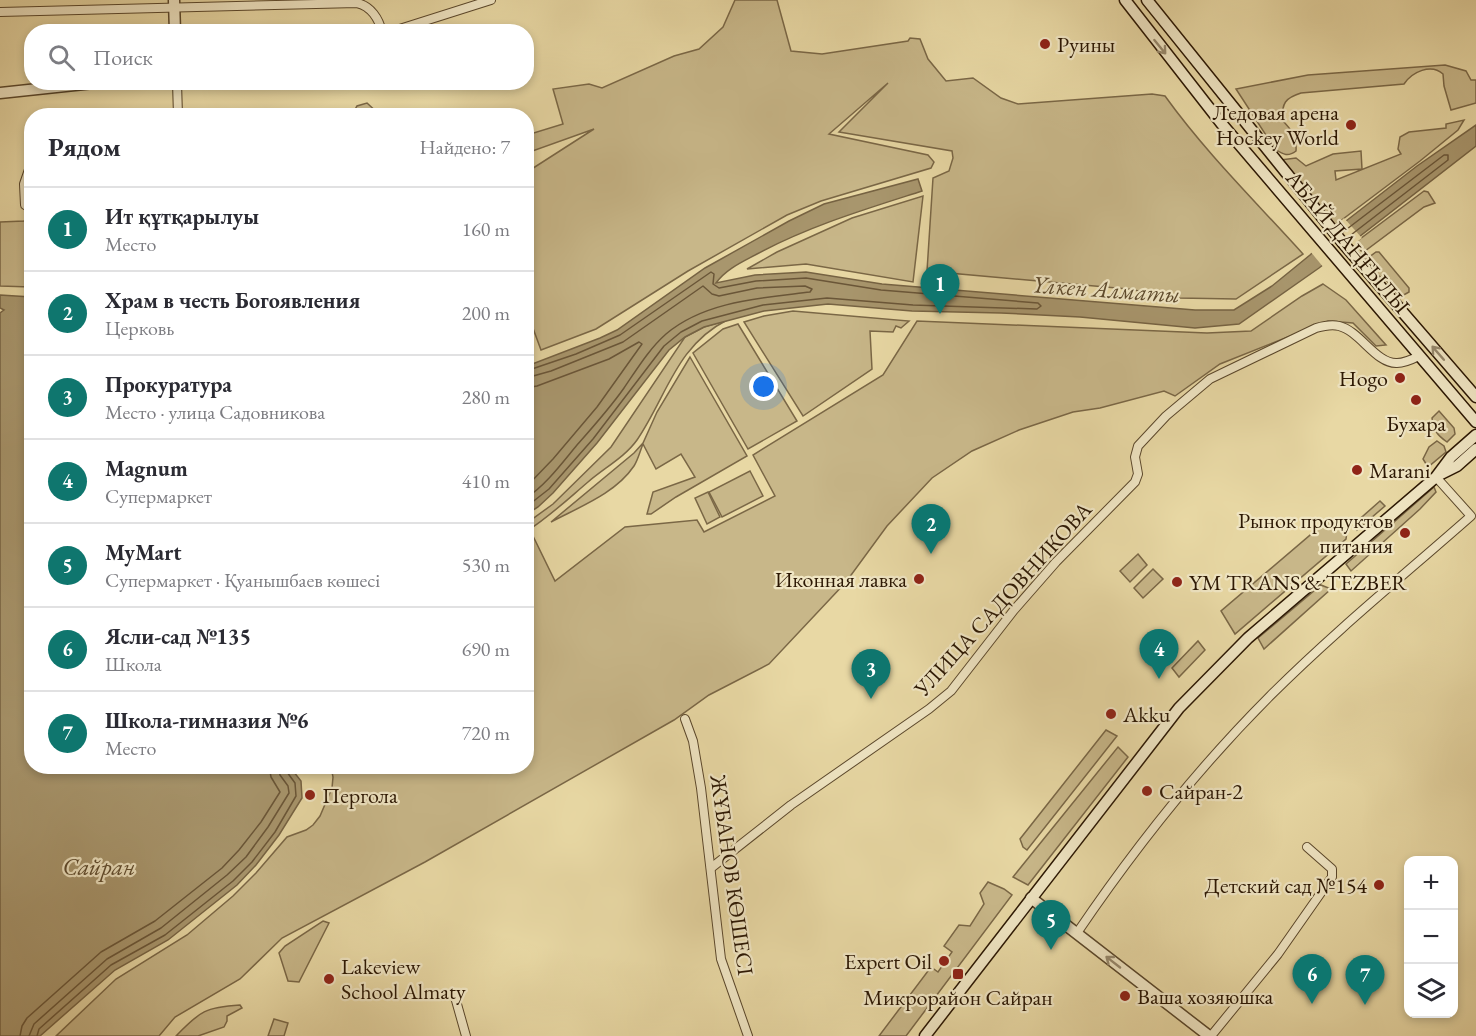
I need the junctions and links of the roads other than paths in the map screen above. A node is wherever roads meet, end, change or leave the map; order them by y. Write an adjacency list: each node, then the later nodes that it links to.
1 (491, 0): 8 (street)
2 (1125, 0): 13 (main road, АБАЙ ДАҢҒЫЛЫ, one-way to 13)
3 (1147, 0): 14 (main road, АБАЙ ДАҢҒЫЛЫ, one-way to 3)
4 (174, 4): 5 (street); 6 (main road); 7 (street)
5 (0, 12)
6 (175, 24)
7 (378, 24)
8 (414, 24)
9 (28, 90): 11 (main road)
10 (177, 90): 12 (street)
11 (0, 93)
12 (178, 108)
13 (1419, 356): 15 (main road, АБАЙ ДАҢҒЫЛЫ); 21 (street, УЛИЦА САДОВНИКОВА)
14 (1476, 397)
15 (1476, 422)
16 (1476, 435): 18 (main road)
17 (1476, 449): 18 (main road)
18 (1436, 477): 22 (main road); 23 (street)
19 (685, 719): 21 (street, ЖҰБАНОВ КӨШЕСІ)
20 (1307, 847): 28 (street)
21 (711, 868): 26 (street, ЖҰБАНОВ КӨШЕСІ)
22 (1031, 898): 23 (main road); 27 (main road)
23 (1077, 933): 28 (main road, one-way to 23)
24 (455, 997): 25 (street)
25 (466, 1036)
26 (748, 1036)
27 (925, 1036)
28 (1210, 1036)

